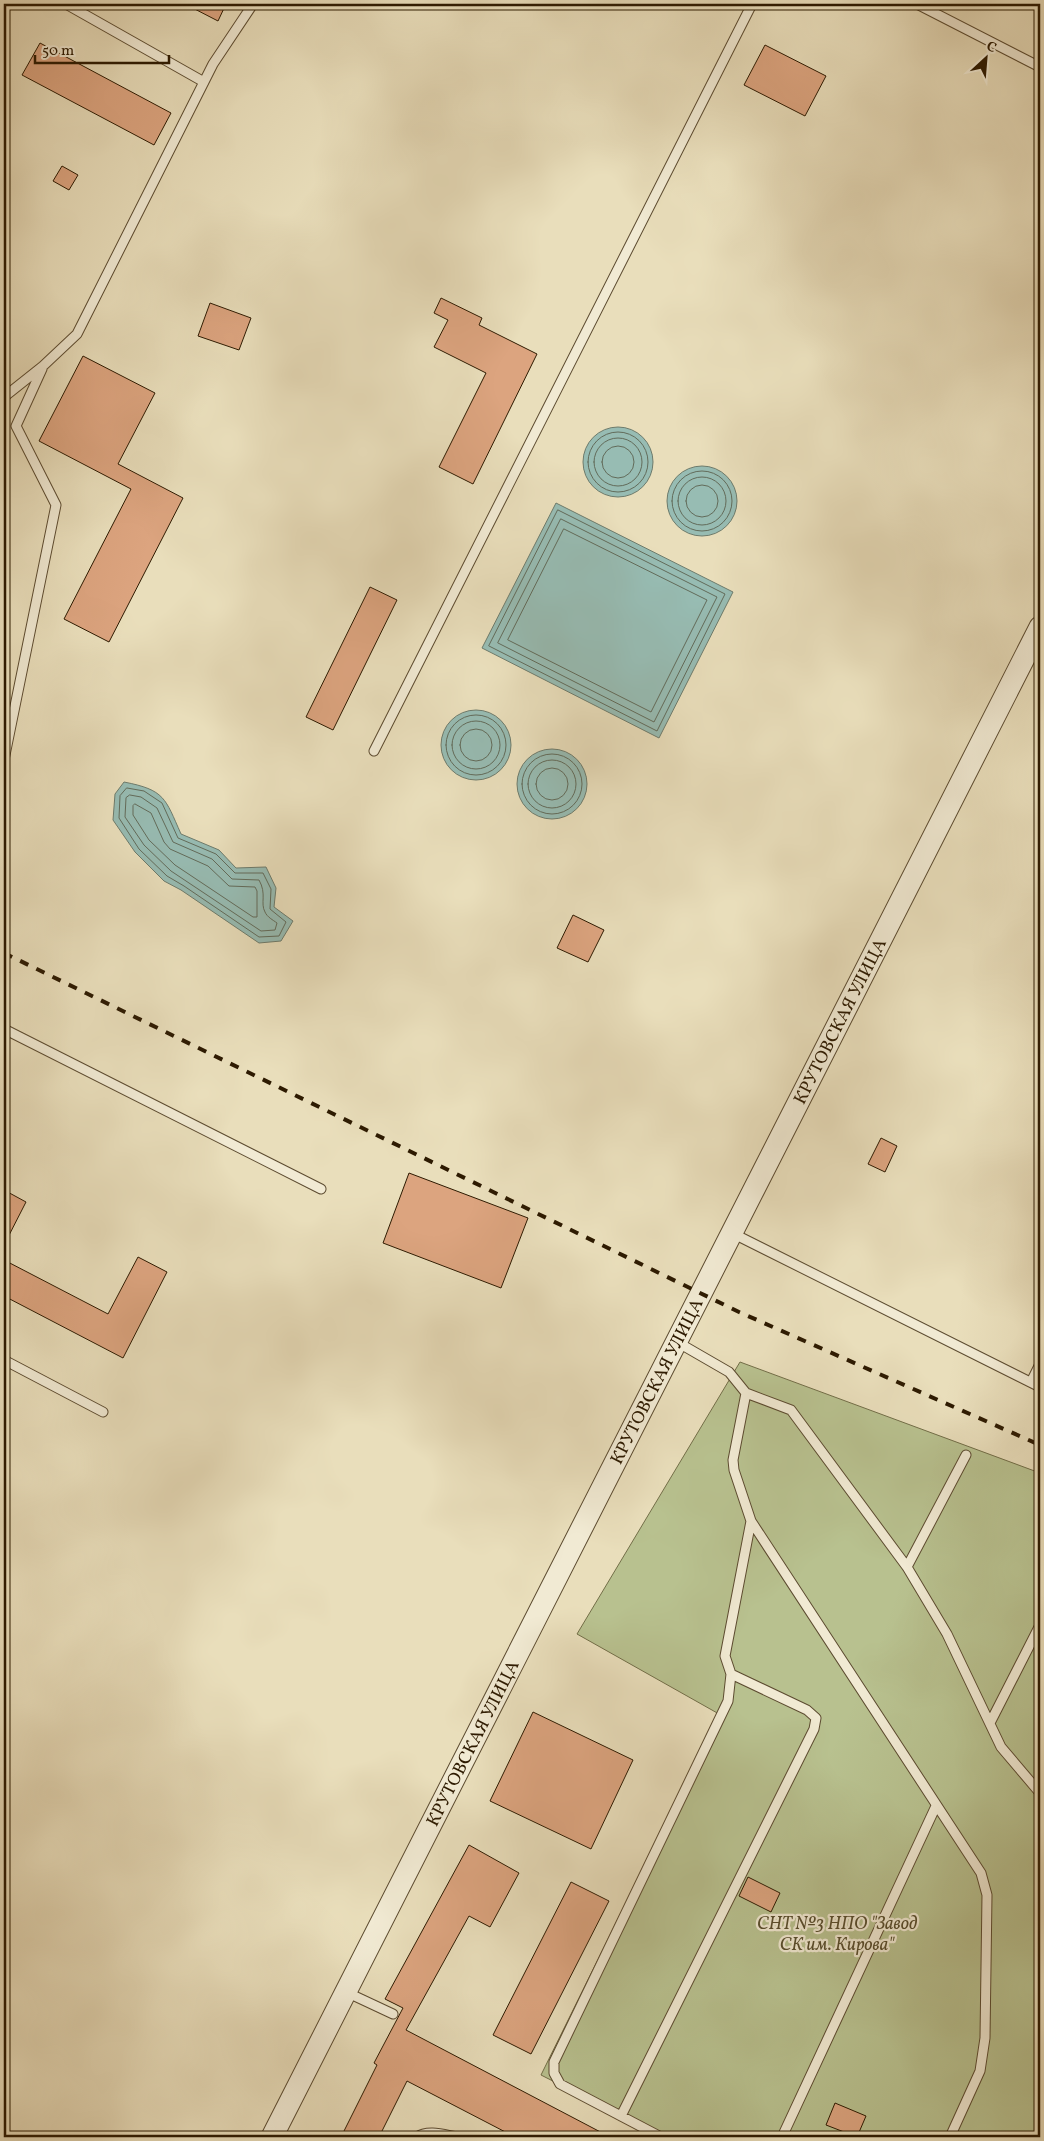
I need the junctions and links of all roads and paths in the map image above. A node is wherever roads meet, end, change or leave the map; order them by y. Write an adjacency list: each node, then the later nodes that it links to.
1 (66, 4): 6 (lane)
2 (253, 4): 6 (lane)
3 (752, 4): 10 (lane)
4 (917, 4): 5 (lane)
5 (1040, 67)
6 (204, 82): 7 (lane)
7 (43, 366): 8 (lane); 11 (lane)
8 (4, 397)
9 (1040, 627): 14 (street, КРУТОВСКАЯ УЛИЦА)
10 (374, 751)
11 (4, 760)
12 (4, 1029): 13 (lane)
13 (321, 1189)
14 (732, 1233): 15 (street, КРУТОВСКАЯ УЛИЦА); 18 (lane)
15 (677, 1342): 20 (lane); 30 (street, КРУТОВСКАЯ УЛИЦА)
16 (4, 1360): 21 (lane)
17 (1040, 1364): 18 (lane)
18 (1031, 1382): 19 (lane)
19 (1040, 1387)
20 (746, 1393): 23 (lane); 24 (lane)
21 (103, 1412)
22 (966, 1455): 24 (lane)
23 (752, 1521): 26 (lane); 29 (lane)
24 (907, 1567): 27 (lane)
25 (1040, 1625): 27 (lane)
26 (731, 1674): 32 (lane); 32 (lane)
27 (990, 1723): 28 (lane)
28 (1040, 1793)
29 (936, 1806): 37 (lane); 38 (lane)
30 (346, 1992): 31 (lane); 33 (street, КРУТОВСКАЯ УЛИЦА)
31 (393, 2014)
32 (621, 2116): 36 (lane)
33 (272, 2137)
34 (417, 2137): 35 (lane)
35 (457, 2137)
36 (661, 2137)
37 (782, 2137)
38 (950, 2137)

